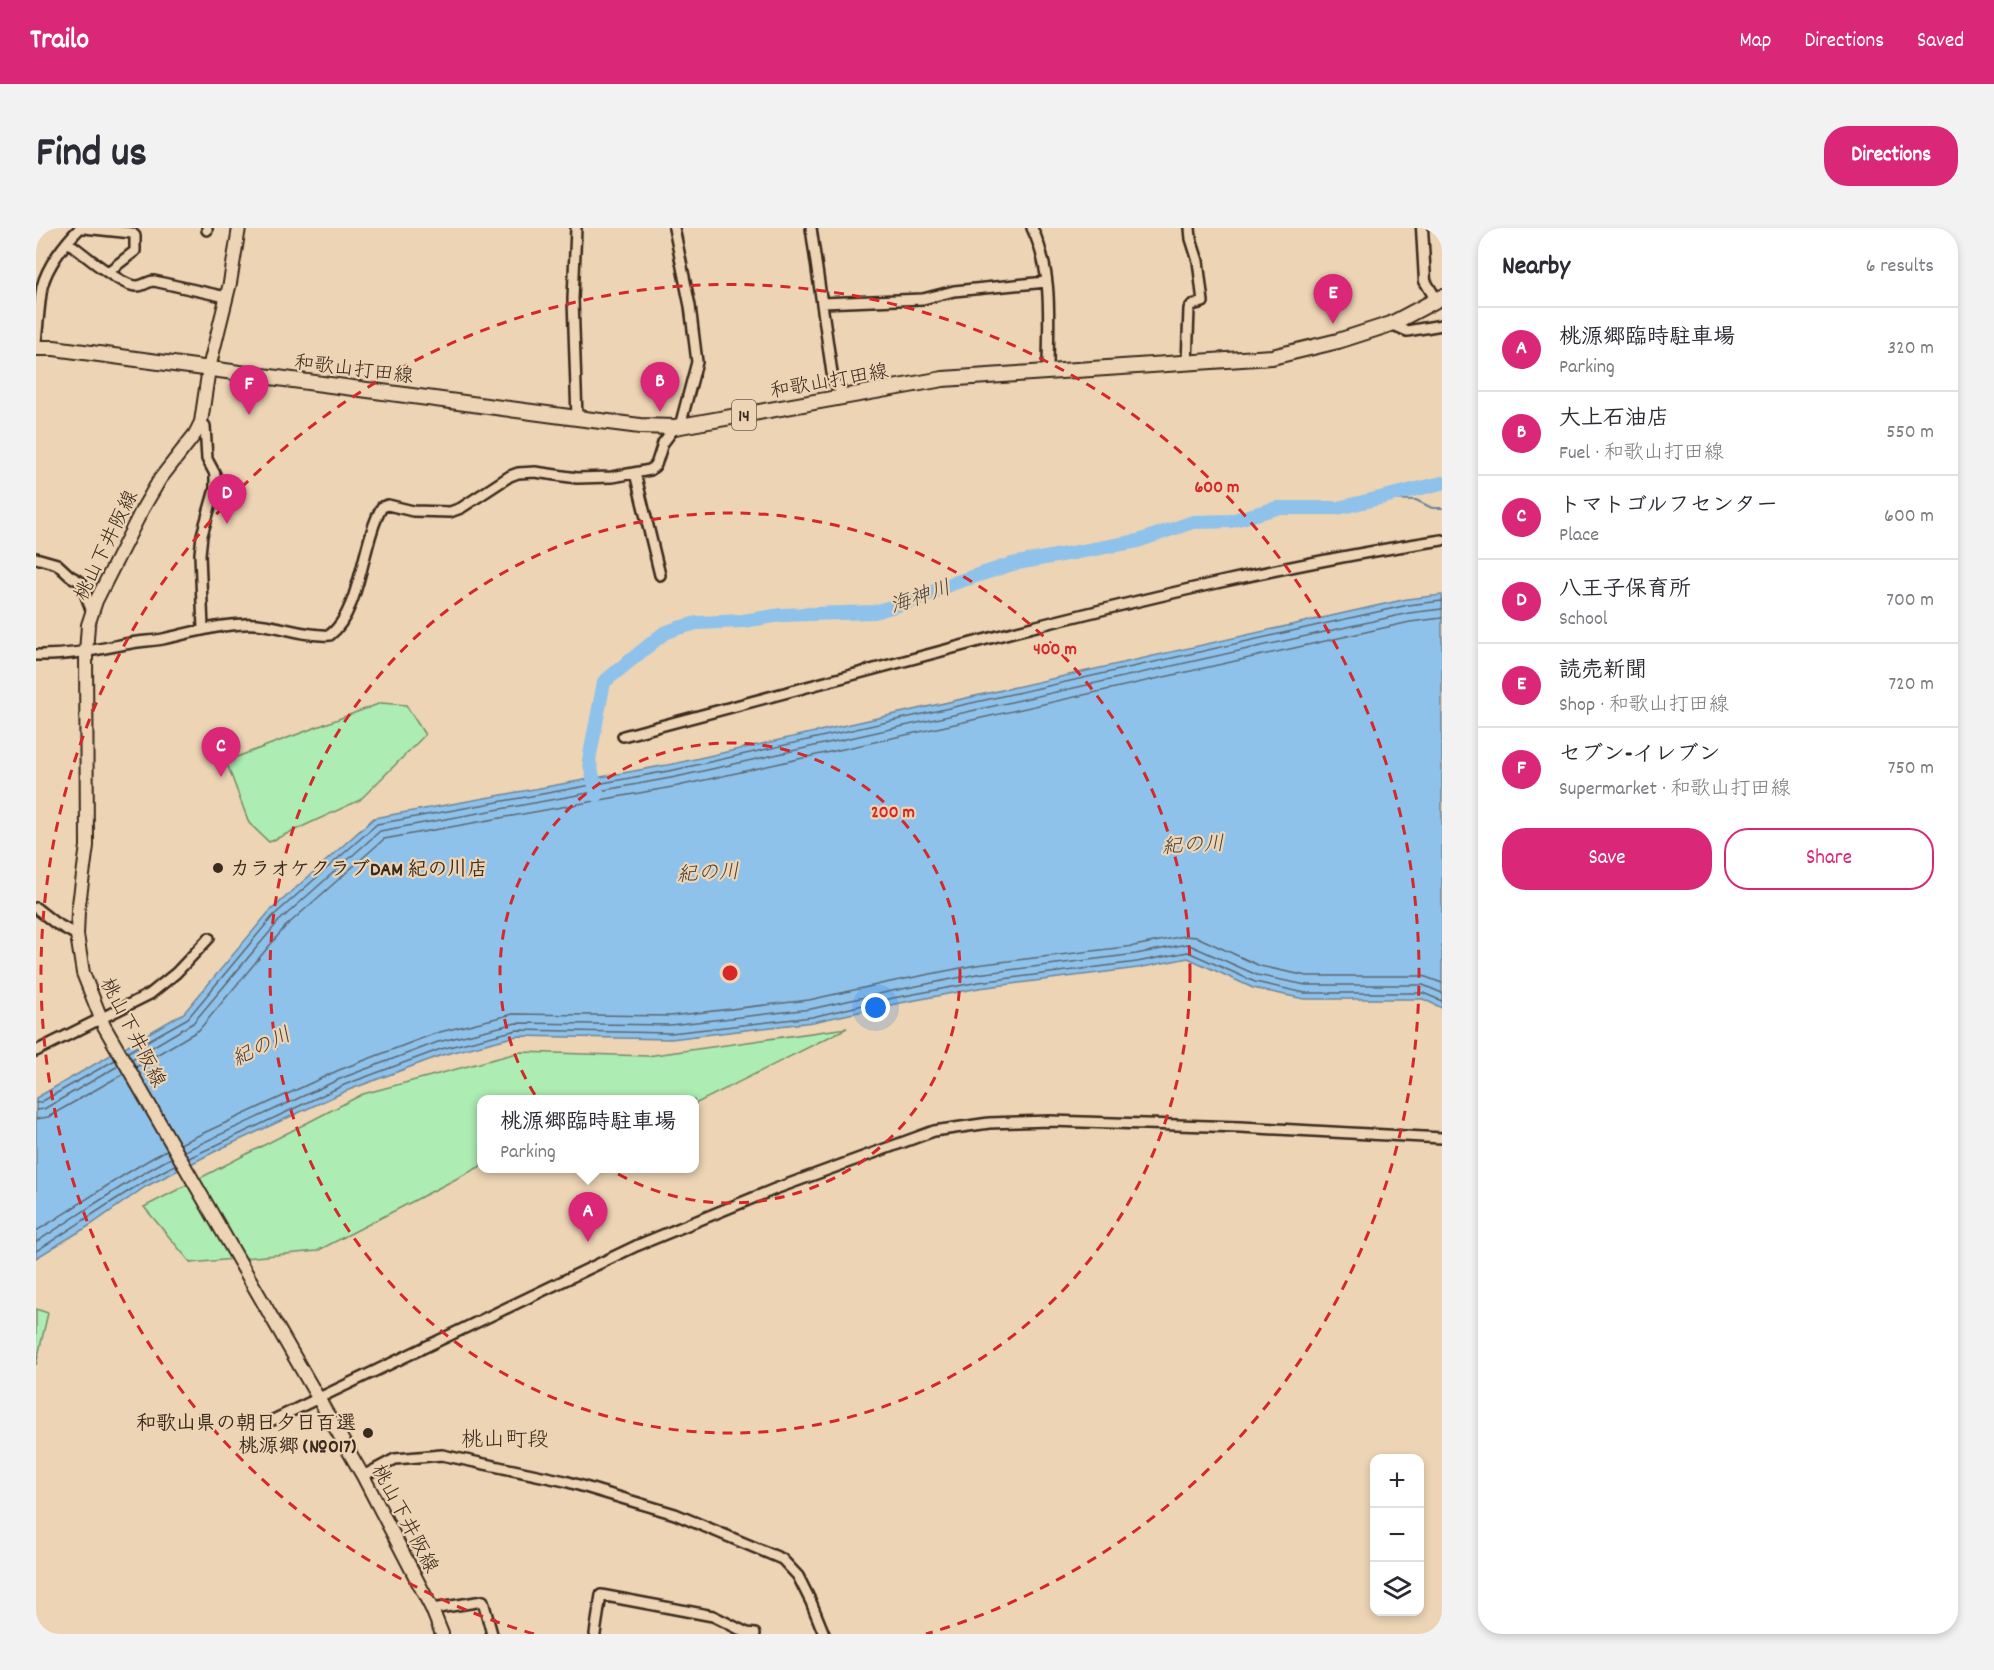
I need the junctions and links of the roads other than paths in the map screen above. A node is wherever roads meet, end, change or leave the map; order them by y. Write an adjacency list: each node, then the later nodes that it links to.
1 (82, 228): 9 (street); 10 (street)
2 (239, 228): 13 (main road, 桃山下井阪線)
3 (576, 228): 24 (street)
4 (674, 228): 26 (street)
5 (811, 228): 15 (street)
6 (1032, 228): 12 (street)
7 (1191, 228): 20 (street)
8 (1422, 228): 14 (street)
9 (68, 242): 10 (street); 11 (street)
10 (108, 272): 13 (street)
11 (41, 276): 18 (street)
12 (1046, 282): 15 (street); 22 (street)
13 (226, 297): 21 (main road, 桃山下井阪線)
14 (1439, 299): 16 (main road, 和歌山打田線 / 14)
15 (822, 303): 23 (street)
16 (1391, 324): 17 (street); 20 (main road, 和歌山打田線 / 14)
17 (1442, 325)
18 (36, 342)
19 (36, 348): 21 (main road, 和歌山打田線 / 14)
20 (1187, 363): 22 (main road, 和歌山打田線 / 14)
21 (209, 368): 24 (main road, 和歌山打田線 / 14); 25 (main road, 桃山下井阪線)
22 (1048, 371): 23 (main road, 和歌山打田線 / 14)
23 (845, 396): 26 (main road, 和歌山打田線 / 14)
24 (577, 418): 26 (main road, 和歌山打田線 / 14)
25 (201, 422): 31 (main road, 桃山下井阪線); 32 (street)
26 (677, 426): 27 (street)
27 (635, 473): 30 (street); 32 (street)
28 (1442, 540): 35 (street)
29 (36, 558): 31 (street)
30 (660, 575)
31 (92, 612): 33 (main road, 桃山下井阪線)
32 (203, 629): 33 (street)
33 (86, 653): 34 (street); 37 (main road, 桃山下井阪線)
34 (36, 655)
35 (623, 736)
36 (36, 908): 37 (street)
37 (77, 935): 39 (main road, 桃山下井阪線)
38 (209, 938): 39 (street)
39 (103, 1022): 40 (street); 42 (main road, 桃山下井阪線)
40 (36, 1051)
41 (1442, 1138): 42 (street)
42 (317, 1397): 43 (street); 44 (main road, 桃山下井阪線)
43 (273, 1420)
44 (363, 1476): 45 (main road, 桃山下井阪線); 50 (street)
45 (432, 1609): 46 (main road, 桃山下井阪線); 47 (street)
46 (442, 1634)
47 (492, 1634)
48 (595, 1634): 49 (street)
49 (755, 1634)
50 (824, 1634)

